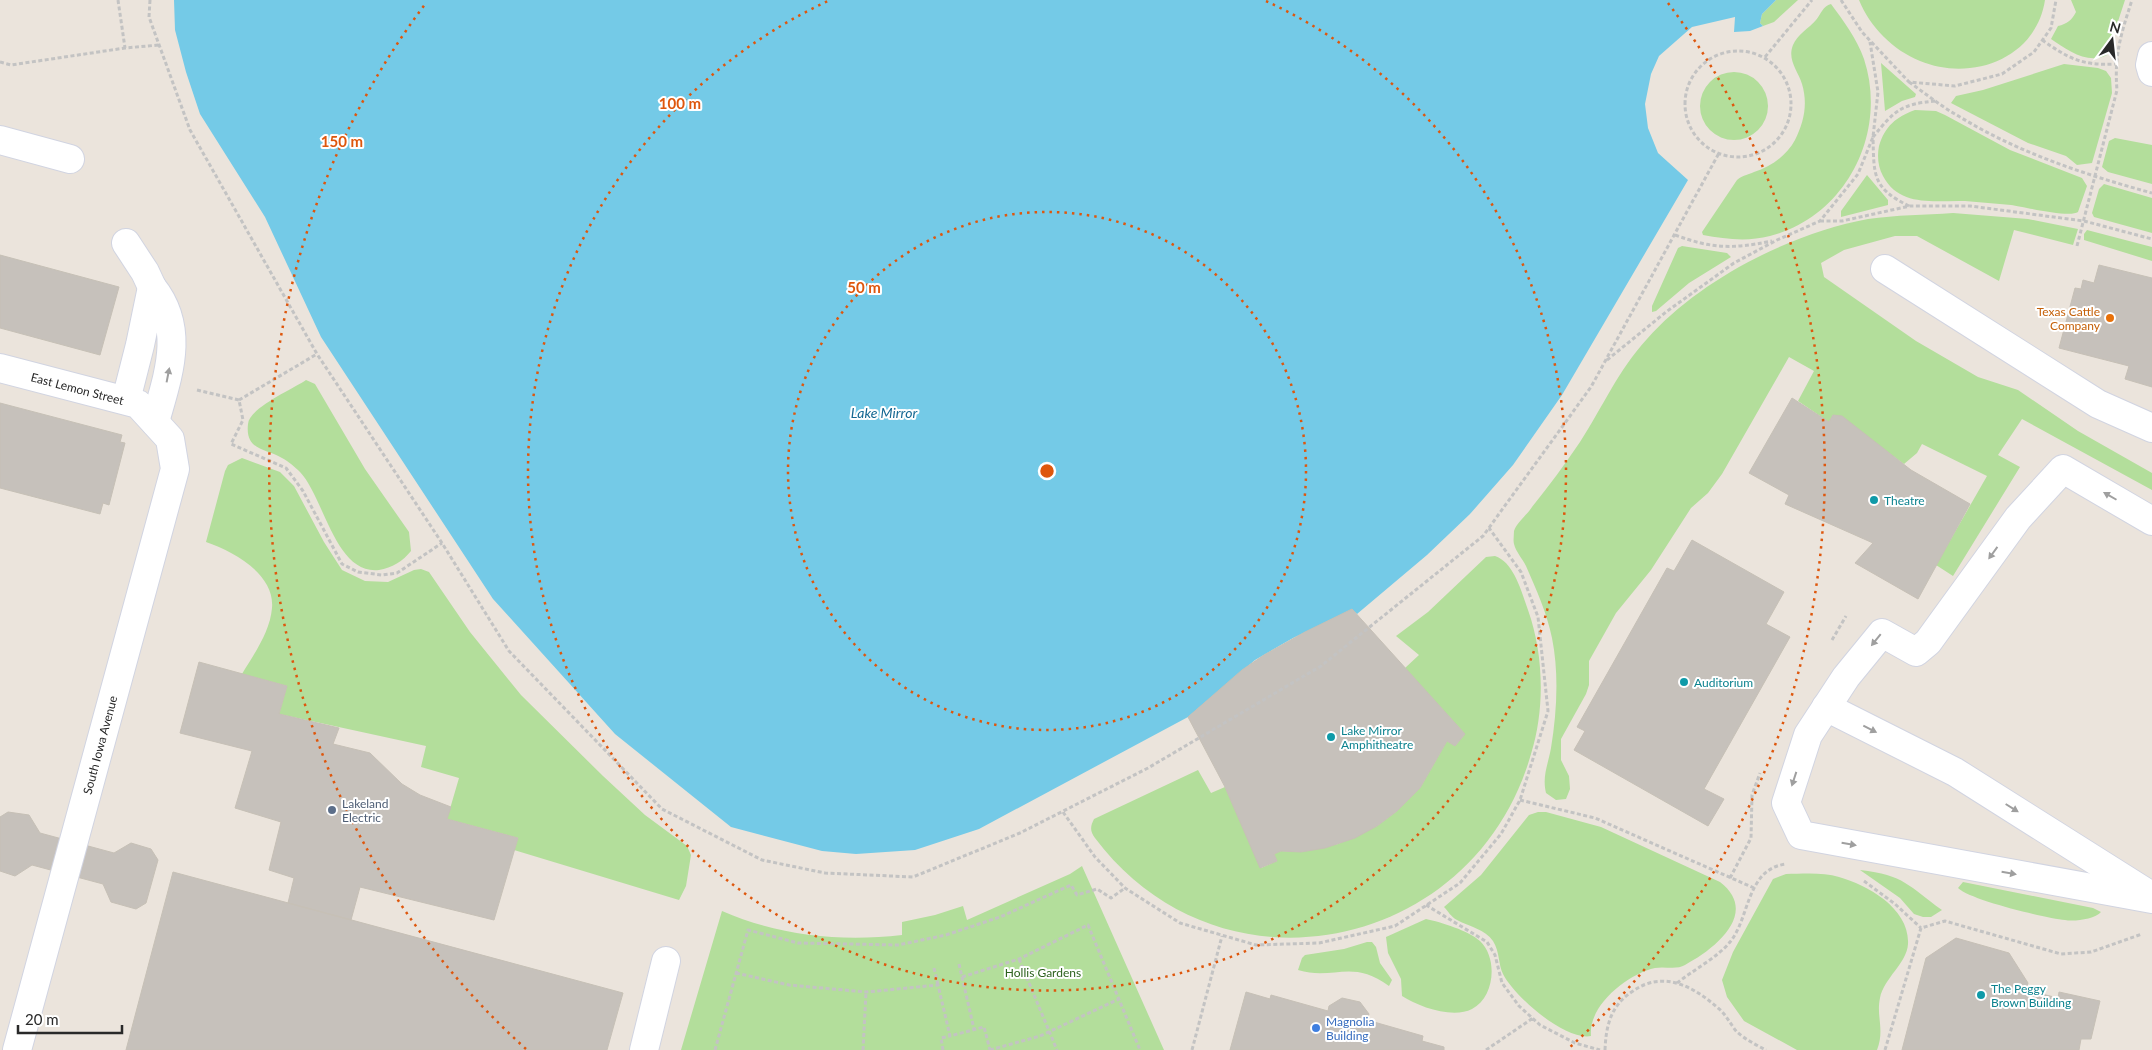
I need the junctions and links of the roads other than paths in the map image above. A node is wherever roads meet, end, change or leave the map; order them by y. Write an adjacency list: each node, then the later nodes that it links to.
1 (2152, 56): 2 (street)
2 (2152, 72)
3 (0, 140): 4 (street)
4 (70, 159)
5 (126, 242): 7 (street)
6 (1885, 269): 10 (street)
7 (152, 287): 9 (street); 11 (street, one-way to 7)
8 (0, 368): 9 (street, East Lemon Street)
9 (126, 400): 11 (street, East Lemon Street)
10 (2152, 428)
11 (162, 431): 16 (street, South Iowa Avenue)
12 (2152, 521): 13 (street, one-way to 13)
13 (1826, 707): 14 (street, one-way to 14); 14 (street, one-way to 14)
14 (2152, 897)
15 (666, 960): 17 (street)
16 (17, 1050)
17 (644, 1050)

